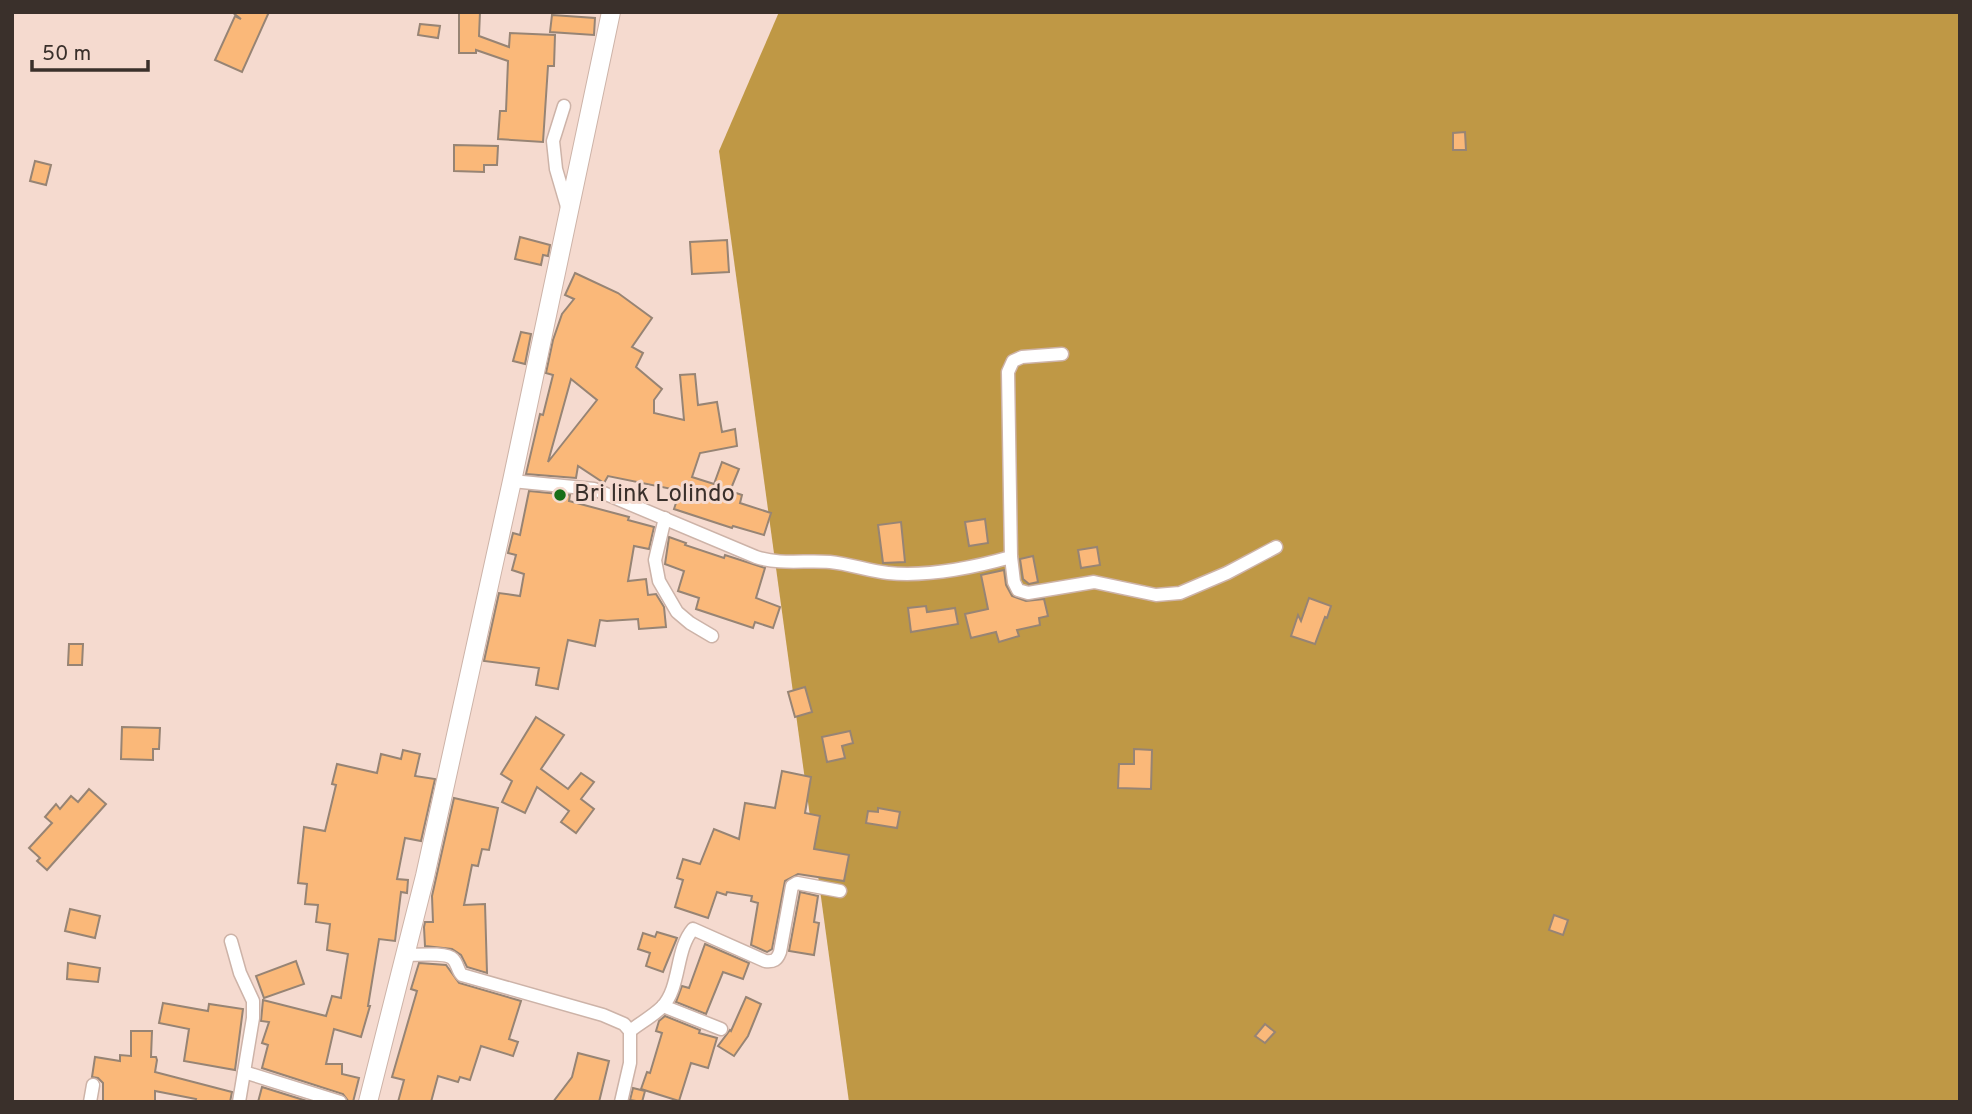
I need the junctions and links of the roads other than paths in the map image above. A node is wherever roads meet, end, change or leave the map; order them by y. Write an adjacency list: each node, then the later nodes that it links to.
1 (611, 12): 3 (street)
2 (564, 106): 3 (street)
3 (569, 214): 5 (street)
4 (1062, 354): 8 (street)
5 (512, 481): 6 (street); 12 (street)
6 (665, 518): 8 (street); 9 (street)
7 (1276, 547): 8 (street)
8 (1011, 557)
9 (712, 636)
10 (840, 891): 13 (street)
11 (231, 941): 16 (street)
12 (406, 955): 15 (street); 21 (street)
13 (663, 1006): 14 (street); 15 (street)
14 (721, 1029)
15 (630, 1031): 22 (street)
16 (244, 1072): 19 (street); 20 (street)
17 (93, 1085): 18 (street)
18 (90, 1102)
19 (239, 1102)
20 (340, 1102)
21 (368, 1102)
22 (621, 1102)

